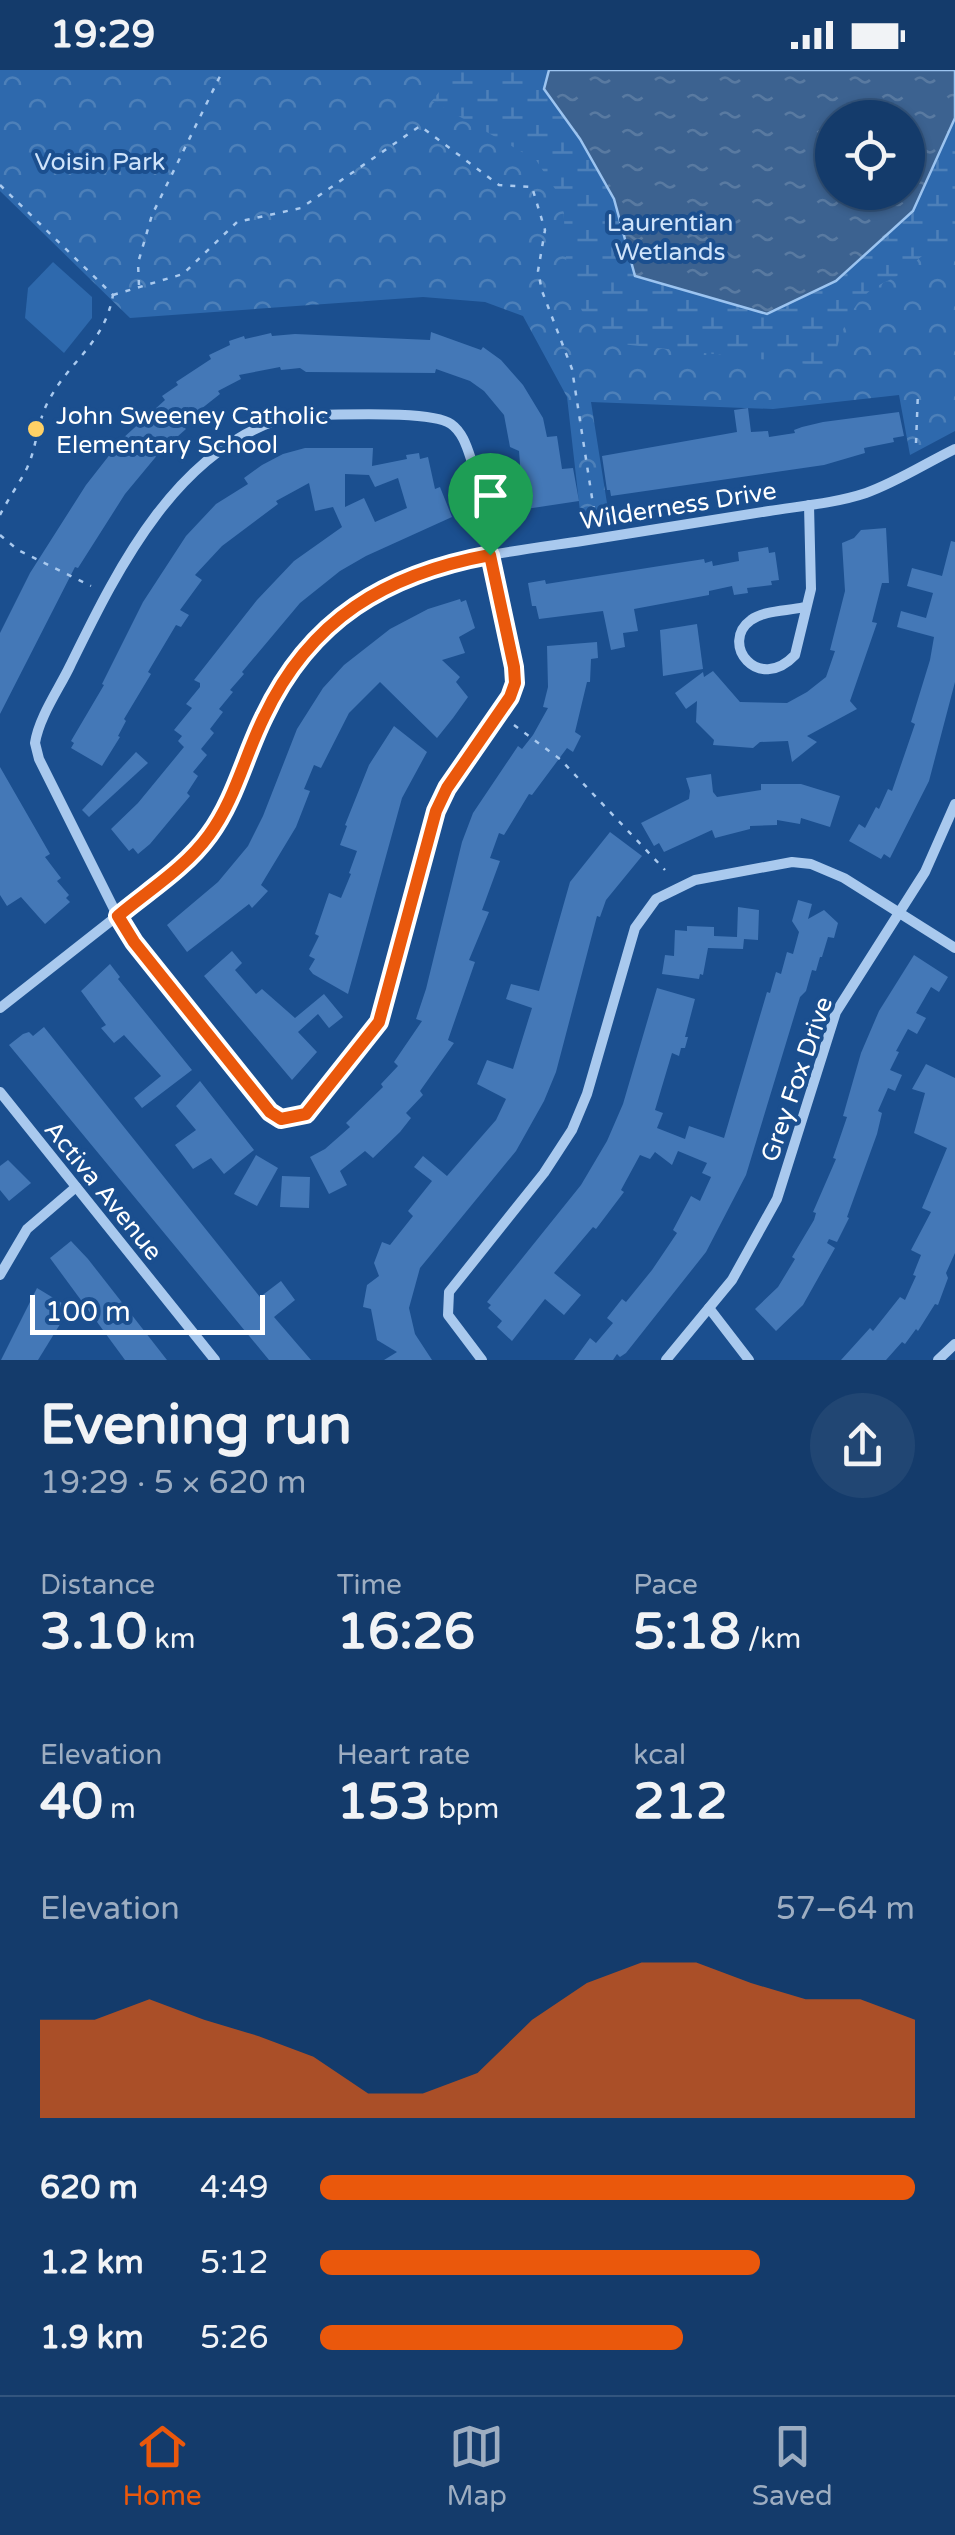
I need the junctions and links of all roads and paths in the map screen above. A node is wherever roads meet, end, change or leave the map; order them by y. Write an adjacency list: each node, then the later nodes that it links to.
1 (224, 70): 3 (path)
2 (0, 185): 4 (path)
3 (139, 286): 4 (path); 10 (path)
4 (113, 295): 9 (path)
5 (918, 392): 6 (path)
6 (916, 443)
7 (955, 449): 8 (street, Wilderness Drive)
8 (809, 505): 14 (street, Wilderness Drive); 16 (street)
9 (0, 515)
10 (595, 517)
11 (0, 536): 12 (path)
12 (4, 540): 13 (path); 15 (path)
13 (0, 548)
14 (490, 555): 21 (street, Wilderness Drive); 21 (street); 21 (street)
15 (91, 586)
16 (804, 606): 16 (street)
17 (514, 725): 19 (path)
18 (955, 804): 20 (street, Grey Fox Drive)
19 (665, 870)
20 (900, 912): 22 (street); 27 (street, Grey Fox Drive); 30 (street)
21 (118, 916): 23 (street, Wilderness Drive)
22 (955, 948)
23 (0, 1008)
24 (0, 1092): 25 (street, Activa Avenue)
25 (76, 1188): 26 (street); 29 (street, Activa Avenue)
26 (0, 1275)
27 (709, 1308): 31 (street, Grey Fox Drive); 32 (street)
28 (955, 1344): 33 (street)
29 (215, 1360)
30 (482, 1360)
31 (666, 1360)
32 (749, 1360)
33 (938, 1360)

